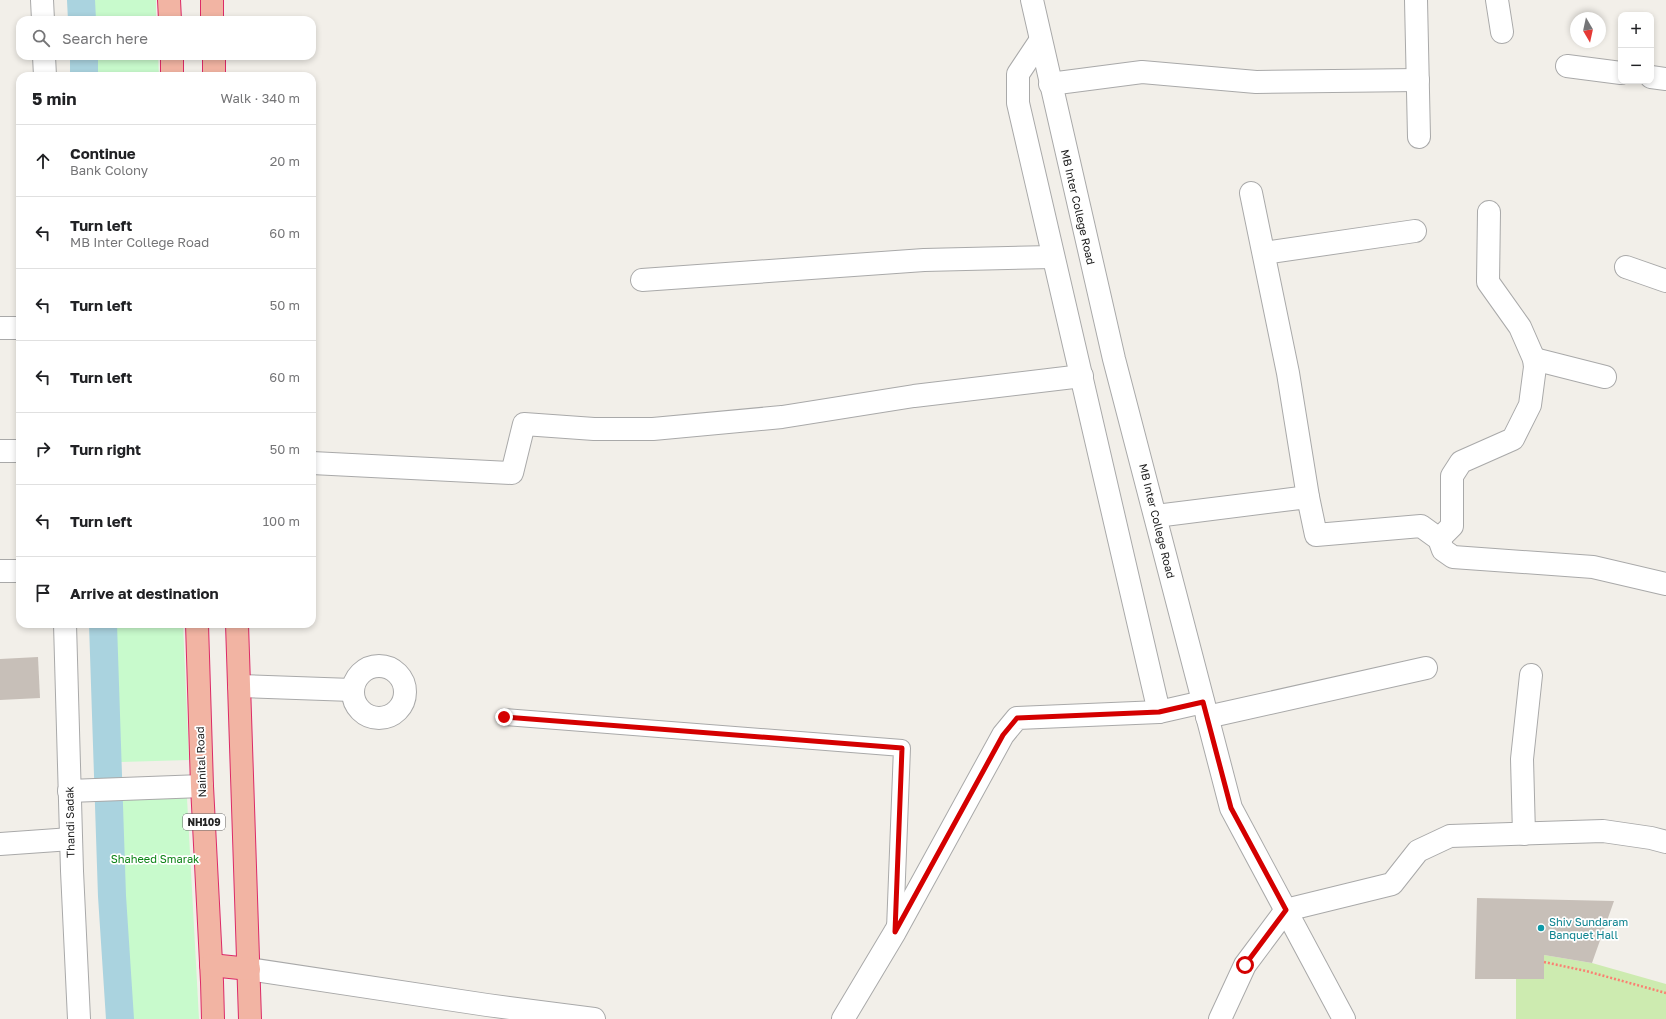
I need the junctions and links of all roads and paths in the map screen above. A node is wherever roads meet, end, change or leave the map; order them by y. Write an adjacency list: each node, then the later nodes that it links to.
1 (42, 0): 7 (street)
2 (169, 0): 8 (highway)
3 (212, 0): 9 (highway)
4 (1032, 0): 11 (street, MB Inter College Road)
5 (1416, 0): 22 (street)
6 (1497, 0): 10 (street)
7 (43, 16)
8 (170, 16)
9 (212, 16)
10 (1502, 32)
11 (1040, 41): 23 (street, MB Inter College Road); 29 (street)
12 (44, 60): 16 (street)
13 (172, 60): 17 (highway)
14 (214, 60): 18 (highway)
15 (1567, 66): 19 (street)
16 (45, 72)
17 (172, 72)
18 (214, 72)
19 (1618, 73)
20 (1654, 77): 21 (street)
21 (1666, 79)
22 (1418, 80): 23 (street); 24 (street)
23 (1050, 84): 42 (street, MB Inter College Road)
24 (1419, 137)
25 (1251, 193): 28 (street)
26 (1489, 212): 35 (street)
27 (1415, 231): 28 (street)
28 (1264, 252): 41 (street)
29 (1053, 257): 31 (street); 36 (street)
30 (1626, 267): 32 (street)
31 (642, 280)
32 (1666, 281)
33 (0, 328): 34 (street)
34 (16, 328)
35 (1534, 359): 37 (street); 43 (street)
36 (1082, 376): 40 (street); 55 (street)
37 (1605, 377)
38 (0, 451): 39 (street)
39 (16, 451)
40 (316, 463)
41 (1308, 497): 42 (street); 43 (street)
42 (1156, 516): 54 (street, MB Inter College Road)
43 (1439, 540): 46 (street)
44 (0, 571): 45 (street)
45 (16, 571)
46 (1666, 584)
47 (65, 628): 58 (street, Thandi Sadak)
48 (197, 628): 57 (highway, Nainital Road / NH109)
49 (237, 628): 52 (highway)
50 (1426, 668): 54 (street)
51 (1531, 675): 59 (street)
52 (239, 686): 53 (street); 67 (highway)
53 (352, 690)
54 (1205, 709): 55 (street); 63 (street, MB Inter College Road)
55 (1159, 712): 64 (street)
56 (504, 717): 64 (lane)
57 (202, 786): 58 (street); 66 (highway, Nainital Road / NH109)
58 (70, 791): 60 (street, Thandi Sadak)
59 (1524, 834): 61 (street); 63 (street)
60 (71, 839): 62 (street); 69 (street, Thandi Sadak)
61 (1666, 842)
62 (0, 844)
63 (1286, 910): 74 (street); 75 (street, MB Inter College Road)
64 (895, 932): 73 (street)
65 (1544, 962): 68 (path)
66 (211, 965): 67 (highway); 70 (highway, Nainital Road / NH109)
67 (249, 969): 71 (highway); 72 (street)
68 (1666, 993)
69 (79, 1019)
70 (213, 1019)
71 (250, 1019)
72 (594, 1019)
73 (843, 1019)
74 (1220, 1019)
75 (1344, 1019)

